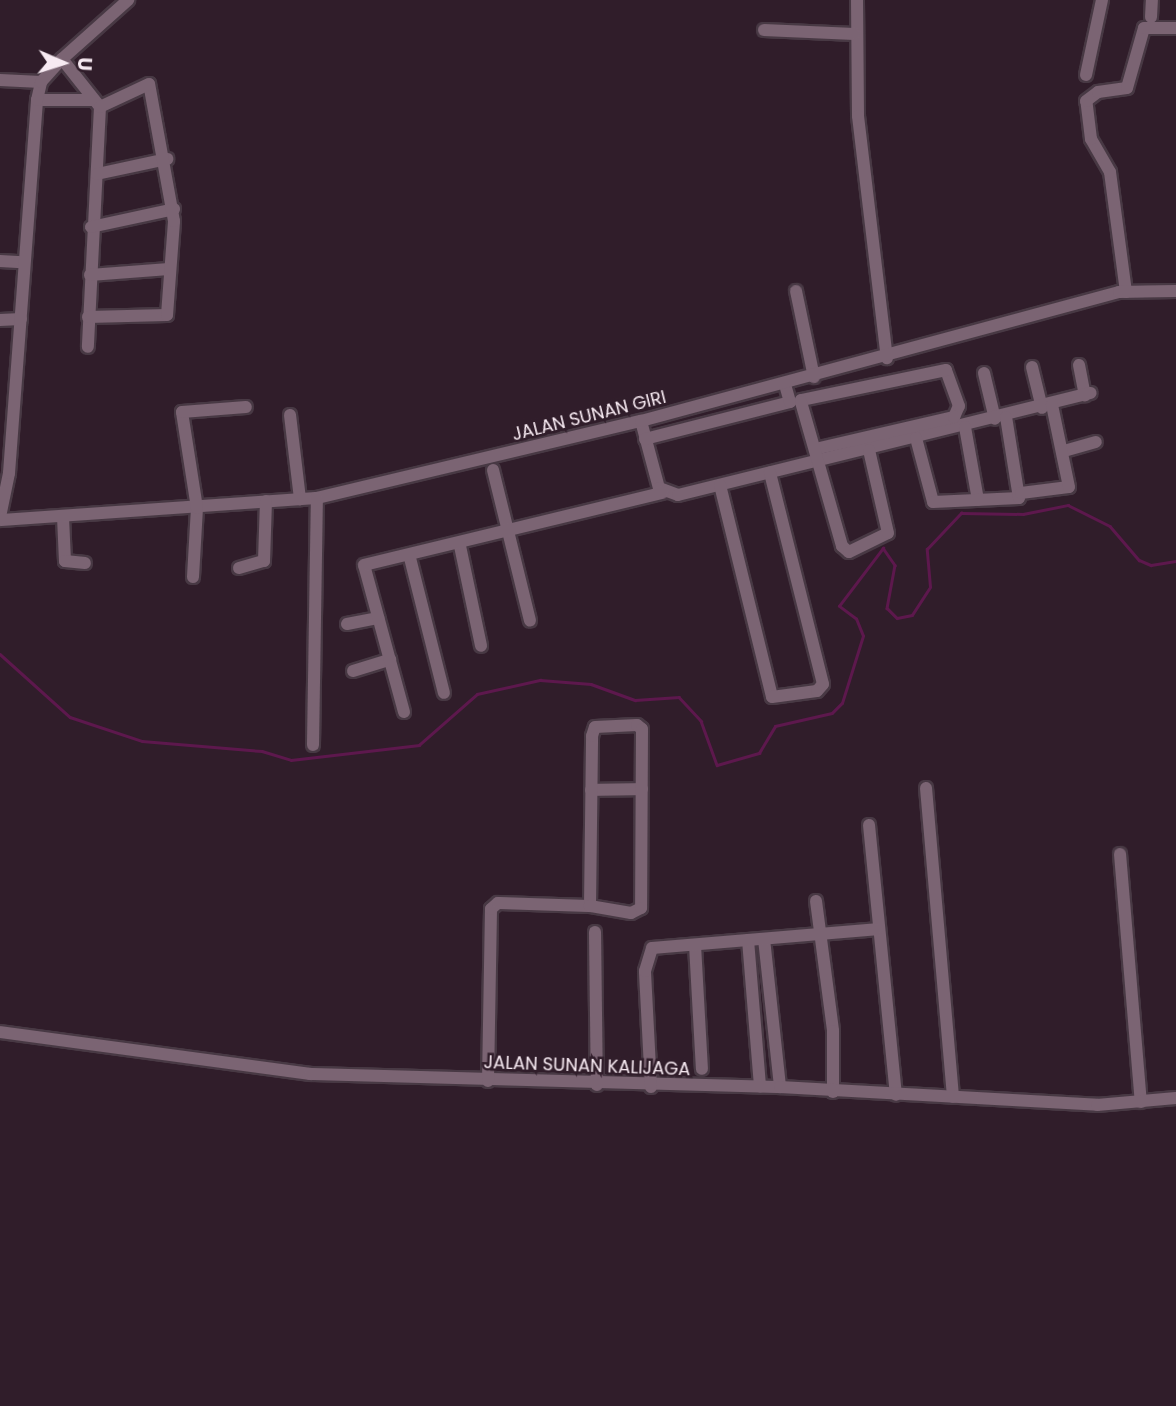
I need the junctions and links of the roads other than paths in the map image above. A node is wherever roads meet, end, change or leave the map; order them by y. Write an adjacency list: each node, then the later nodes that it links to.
1 (128, 0): 9 (street)
2 (857, 0): 8 (street)
3 (1101, 0): 10 (street)
4 (1153, 0): 5 (street)
5 (1151, 17)
6 (1176, 28): 25 (street)
7 (764, 30): 8 (street)
8 (854, 34): 30 (street)
9 (61, 59): 12 (street); 14 (street)
10 (1086, 75)
11 (0, 80): 12 (street)
12 (41, 82): 13 (street)
13 (37, 100): 14 (street); 20 (street)
14 (97, 104): 15 (street); 16 (street)
15 (167, 159): 16 (street); 17 (street)
16 (97, 174): 18 (street)
17 (174, 208): 18 (street); 21 (street)
18 (91, 227): 22 (street)
19 (0, 261): 20 (street)
20 (22, 262): 27 (street)
21 (169, 269): 22 (street); 26 (street)
22 (90, 275): 26 (street)
23 (796, 291): 34 (street)
24 (1176, 291): 25 (street, JALAN SUNAN GIRI)
25 (1126, 292): 30 (street, JALAN SUNAN GIRI)
26 (88, 317): 29 (street)
27 (21, 319): 28 (street); 59 (street)
28 (0, 320)
29 (88, 347)
30 (887, 358): 34 (street, JALAN SUNAN GIRI)
31 (1079, 365): 36 (street)
32 (1032, 367): 36 (street)
33 (984, 373): 39 (street)
34 (814, 377): 35 (street, JALAN SUNAN GIRI)
35 (785, 384): 40 (street, JALAN SUNAN GIRI); 43 (street)
36 (1047, 406): 39 (street); 46 (street)
37 (246, 407): 57 (street)
38 (290, 415): 54 (street)
39 (1000, 418): 41 (street); 52 (street)
40 (641, 421): 43 (street); 53 (street, JALAN SUNAN GIRI)
41 (965, 427): 42 (street); 55 (street)
42 (916, 438): 45 (street); 55 (street)
43 (645, 439): 51 (street)
44 (1096, 442): 46 (street)
45 (869, 450): 47 (street); 47 (street)
46 (1064, 451): 52 (street)
47 (817, 455): 47 (street); 49 (street)
48 (493, 470): 60 (street)
49 (770, 473): 50 (street); 50 (street)
50 (720, 485): 51 (street)
51 (662, 493): 60 (street)
52 (1021, 493): 55 (street)
53 (317, 498): 54 (street, JALAN SUNAN GIRI); 74 (street)
54 (300, 499): 56 (street, JALAN SUNAN GIRI)
55 (978, 500)
56 (266, 501): 57 (street, JALAN SUNAN GIRI); 64 (street)
57 (197, 508): 58 (street, JALAN SUNAN GIRI); 65 (street)
58 (63, 517): 59 (street, JALAN SUNAN GIRI); 63 (street)
59 (0, 518)
60 (511, 534): 61 (street); 67 (street)
61 (460, 546): 62 (street); 69 (street)
62 (410, 558): 66 (street); 72 (street)
63 (85, 563)
64 (239, 568)
65 (193, 577)
66 (378, 618): 68 (street); 70 (street)
67 (530, 621)
68 (347, 624)
69 (481, 646)
70 (390, 660): 71 (street); 73 (street)
71 (353, 671)
72 (444, 693)
73 (404, 712)
74 (313, 745)
75 (926, 788): 101 (street)
76 (642, 789): 77 (street); 77 (street); 81 (street)
77 (591, 790): 81 (street)
78 (869, 824): 82 (street)
79 (1120, 854): 103 (street)
80 (817, 901): 84 (street)
81 (590, 906): 94 (street)
82 (877, 929): 84 (street); 100 (street)
83 (596, 932): 95 (street)
84 (822, 935): 85 (street); 99 (street)
85 (764, 939): 86 (street); 88 (street)
86 (748, 940): 87 (street); 89 (street)
87 (695, 945): 93 (street); 96 (street)
88 (769, 985): 89 (street); 90 (street)
89 (752, 986): 91 (street)
90 (773, 1027): 91 (street); 98 (street)
91 (755, 1029): 97 (street)
92 (0, 1032): 94 (street, JALAN SUNAN KALIJAGA)
93 (702, 1069)
94 (488, 1081): 95 (street, JALAN SUNAN KALIJAGA)
95 (597, 1085): 96 (street, JALAN SUNAN KALIJAGA)
96 (651, 1087): 97 (street, JALAN SUNAN KALIJAGA)
97 (760, 1087): 98 (street, JALAN SUNAN KALIJAGA)
98 (780, 1087): 99 (street, JALAN SUNAN KALIJAGA)
99 (833, 1092): 100 (street, JALAN SUNAN KALIJAGA)
100 (896, 1096): 101 (street, JALAN SUNAN KALIJAGA)
101 (953, 1097): 103 (street, JALAN SUNAN KALIJAGA)
102 (1176, 1098): 103 (street, JALAN SUNAN KALIJAGA)
103 (1141, 1102)

